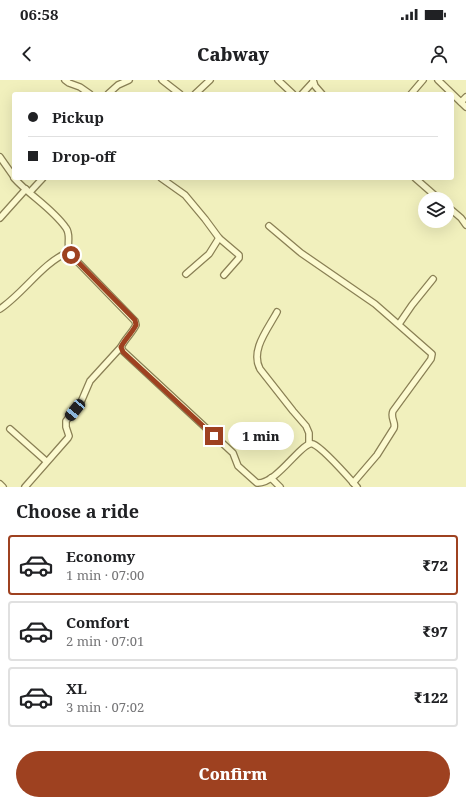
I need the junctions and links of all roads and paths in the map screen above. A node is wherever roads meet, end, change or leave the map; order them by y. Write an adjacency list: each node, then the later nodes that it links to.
1 (65, 80): 9 (street)
2 (129, 80): 10 (street)
3 (162, 80): 11 (street)
4 (210, 80): 12 (street)
5 (278, 80): 13 (street)
6 (423, 80): 16 (street)
7 (438, 80): 17 (street)
8 (313, 81): 14 (street); 15 (street)
9 (87, 92)
10 (110, 92)
11 (177, 92)
12 (197, 92)
13 (291, 92)
14 (304, 92)
15 (321, 92)
16 (413, 92)
17 (451, 92)
18 (454, 95): 20 (street)
19 (466, 97): 20 (street)
20 (462, 102): 21 (street)
21 (466, 107)
22 (0, 157): 23 (street)
23 (12, 175)
24 (16, 180): 28 (street)
25 (41, 180): 28 (street)
26 (163, 180): 34 (street)
27 (417, 180): 29 (street)
28 (28, 191): 31 (street); 35 (street)
29 (431, 192)
30 (454, 212): 32 (street)
31 (0, 218)
32 (466, 225)
33 (269, 226): 41 (street)
34 (219, 238): 36 (street); 37 (street)
35 (69, 252): 39 (street); 42 (street)
36 (186, 274)
37 (224, 275)
38 (433, 279): 41 (street)
39 (0, 309)
40 (277, 312): 44 (street)
41 (399, 324): 48 (street)
42 (121, 347): 45 (street); 46 (street)
43 (10, 429): 45 (street)
44 (309, 443): 46 (street); 48 (street)
45 (46, 461): 50 (street)
46 (271, 478): 51 (street)
47 (0, 484): 49 (street)
48 (355, 485)
49 (3, 487)
50 (25, 487)
51 (280, 487)

